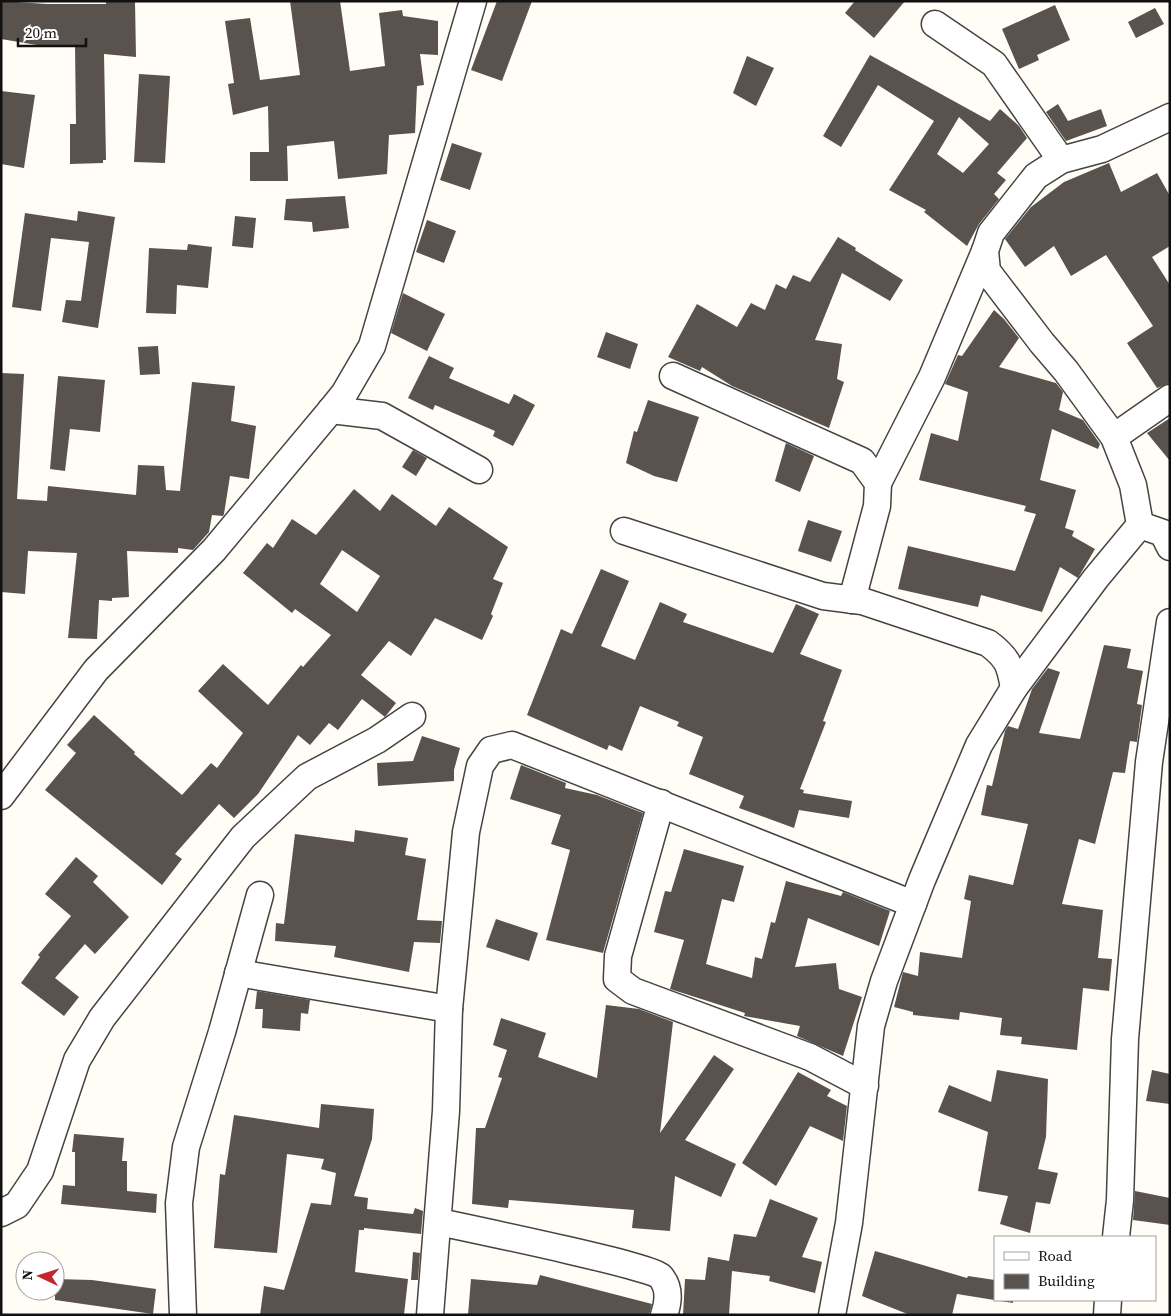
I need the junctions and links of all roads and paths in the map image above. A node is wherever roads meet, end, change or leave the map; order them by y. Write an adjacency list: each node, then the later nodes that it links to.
1 (472, 1): 8 (street)
2 (935, 24): 4 (street)
3 (1170, 117): 4 (street)
4 (1061, 160): 5 (street)
5 (985, 251): 9 (street); 11 (street)
6 (673, 376): 11 (street)
7 (1170, 398): 9 (street)
8 (331, 410): 10 (street); 19 (street)
9 (1114, 437): 12 (street)
10 (479, 470)
11 (878, 483): 15 (street)
12 (1140, 525): 14 (street); 17 (street)
13 (624, 531): 15 (street)
14 (1170, 547)
15 (852, 600): 17 (street)
16 (1170, 622): 28 (street)
17 (1014, 688): 22 (street)
18 (412, 716): 26 (street)
19 (1, 796)
20 (661, 803): 22 (street); 24 (street); 25 (street)
21 (260, 895): 23 (street)
22 (913, 904): 25 (street)
23 (238, 974): 24 (street); 30 (street)
24 (449, 1009): 27 (street)
25 (865, 1086): 33 (street)
26 (1, 1213)
27 (439, 1222): 31 (street); 32 (street)
28 (1116, 1236)
29 (1108, 1301): 34 (street)
30 (183, 1315)
31 (430, 1315)
32 (664, 1315)
33 (832, 1315)
34 (1107, 1315)

